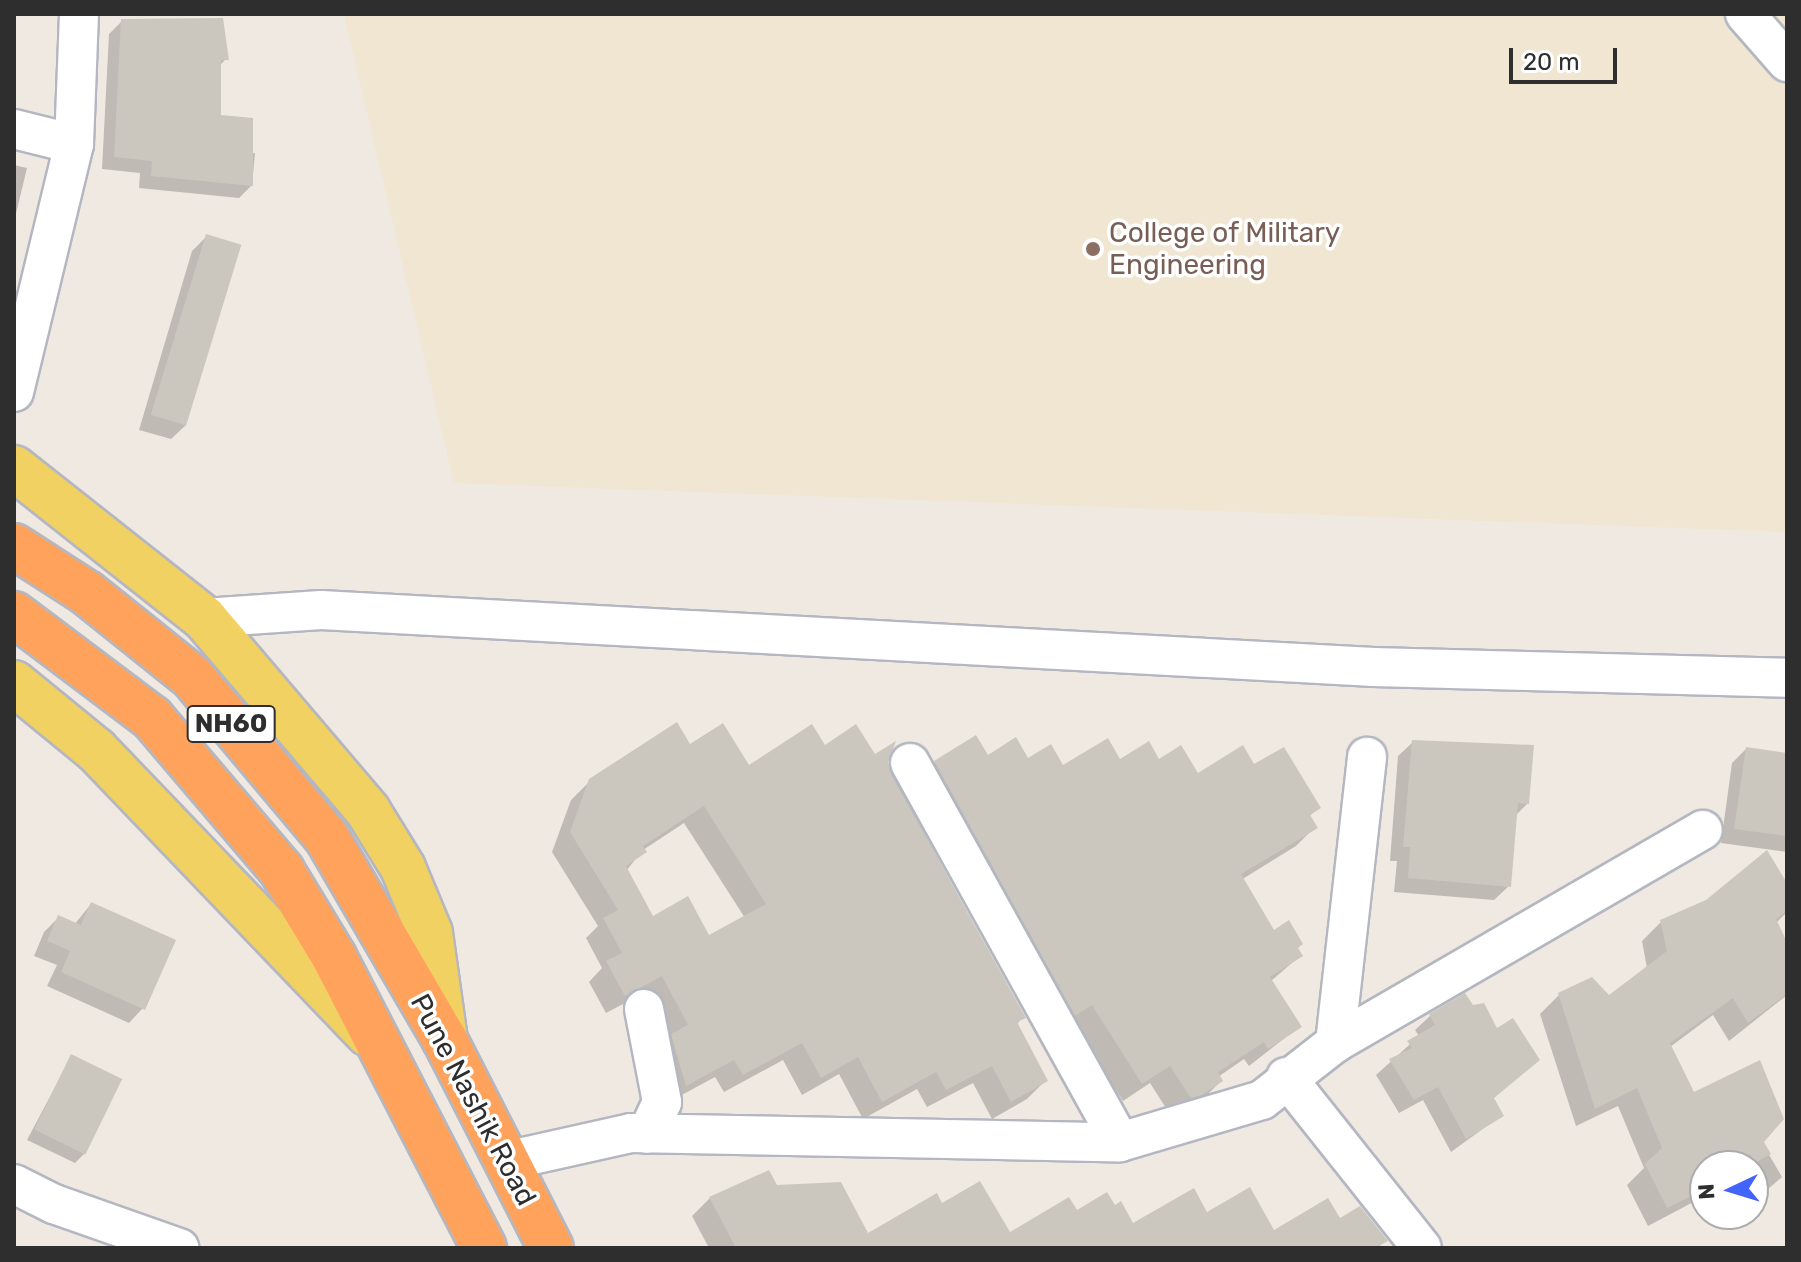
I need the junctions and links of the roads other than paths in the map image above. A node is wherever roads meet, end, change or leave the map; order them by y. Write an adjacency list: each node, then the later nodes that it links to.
1 (79, 14): 5 (street)
2 (1745, 14): 3 (street)
3 (1787, 62)
4 (14, 129): 5 (street)
5 (74, 144): 6 (street)
6 (14, 392)
7 (14, 468): 10 (main road)
8 (14, 546): 17 (highway, Pune Nashik Road / NH60)
9 (14, 614): 19 (highway, Pune Nashik Road / NH60)
10 (204, 618): 11 (street); 17 (main road)
11 (1787, 678)
12 (14, 683): 19 (main road)
13 (1367, 757): 18 (street)
14 (910, 763): 22 (street)
15 (1703, 830): 18 (street)
16 (644, 1009): 21 (street)
17 (445, 1040): 23 (highway, Pune Nashik Road / NH60)
18 (1335, 1043): 20 (street)
19 (381, 1047): 26 (highway, Pune Nashik Road / NH60)
20 (1274, 1088): 22 (street); 28 (street)
21 (632, 1135): 22 (street); 23 (street)
22 (1120, 1142)
23 (510, 1160): 27 (highway, Pune Nashik Road / NH60)
24 (14, 1184): 25 (street)
25 (179, 1248)
26 (484, 1248)
27 (551, 1248)
28 (1422, 1248)

